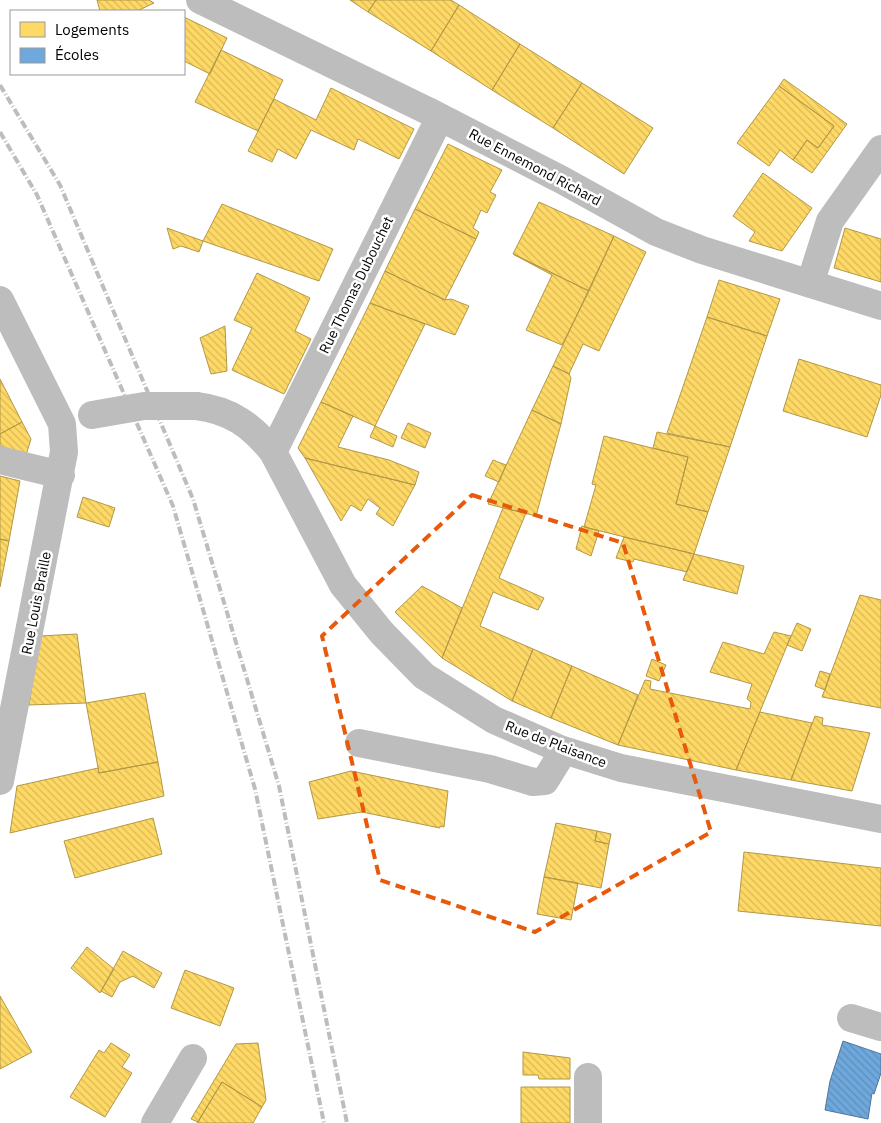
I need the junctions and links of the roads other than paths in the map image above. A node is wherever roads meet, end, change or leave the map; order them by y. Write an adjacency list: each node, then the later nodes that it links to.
1 (200, 0): 2 (street, Rue Ennemond Richard)
2 (440, 117): 4 (street, Rue Ennemond Richard); 8 (street, Rue Thomas Dubouchet)
3 (881, 149): 4 (street)
4 (810, 284): 6 (street, Rue Ennemond Richard)
5 (0, 300): 7 (street)
6 (881, 306)
7 (62, 424): 8 (street, Rue de Plaisance, bridge); 10 (street, Rue Louis Braille)
8 (273, 452): 12 (street, Rue de Plaisance)
9 (0, 460): 10 (street)
10 (61, 475): 13 (street, Rue Louis Braille)
11 (359, 743): 12 (street)
12 (560, 749): 14 (street, Rue de Plaisance)
13 (0, 781)
14 (881, 819)
15 (851, 1018): 16 (street)
16 (881, 1027)
17 (193, 1058): 19 (street)
18 (588, 1077): 20 (street)
19 (154, 1123)
20 (588, 1123)

